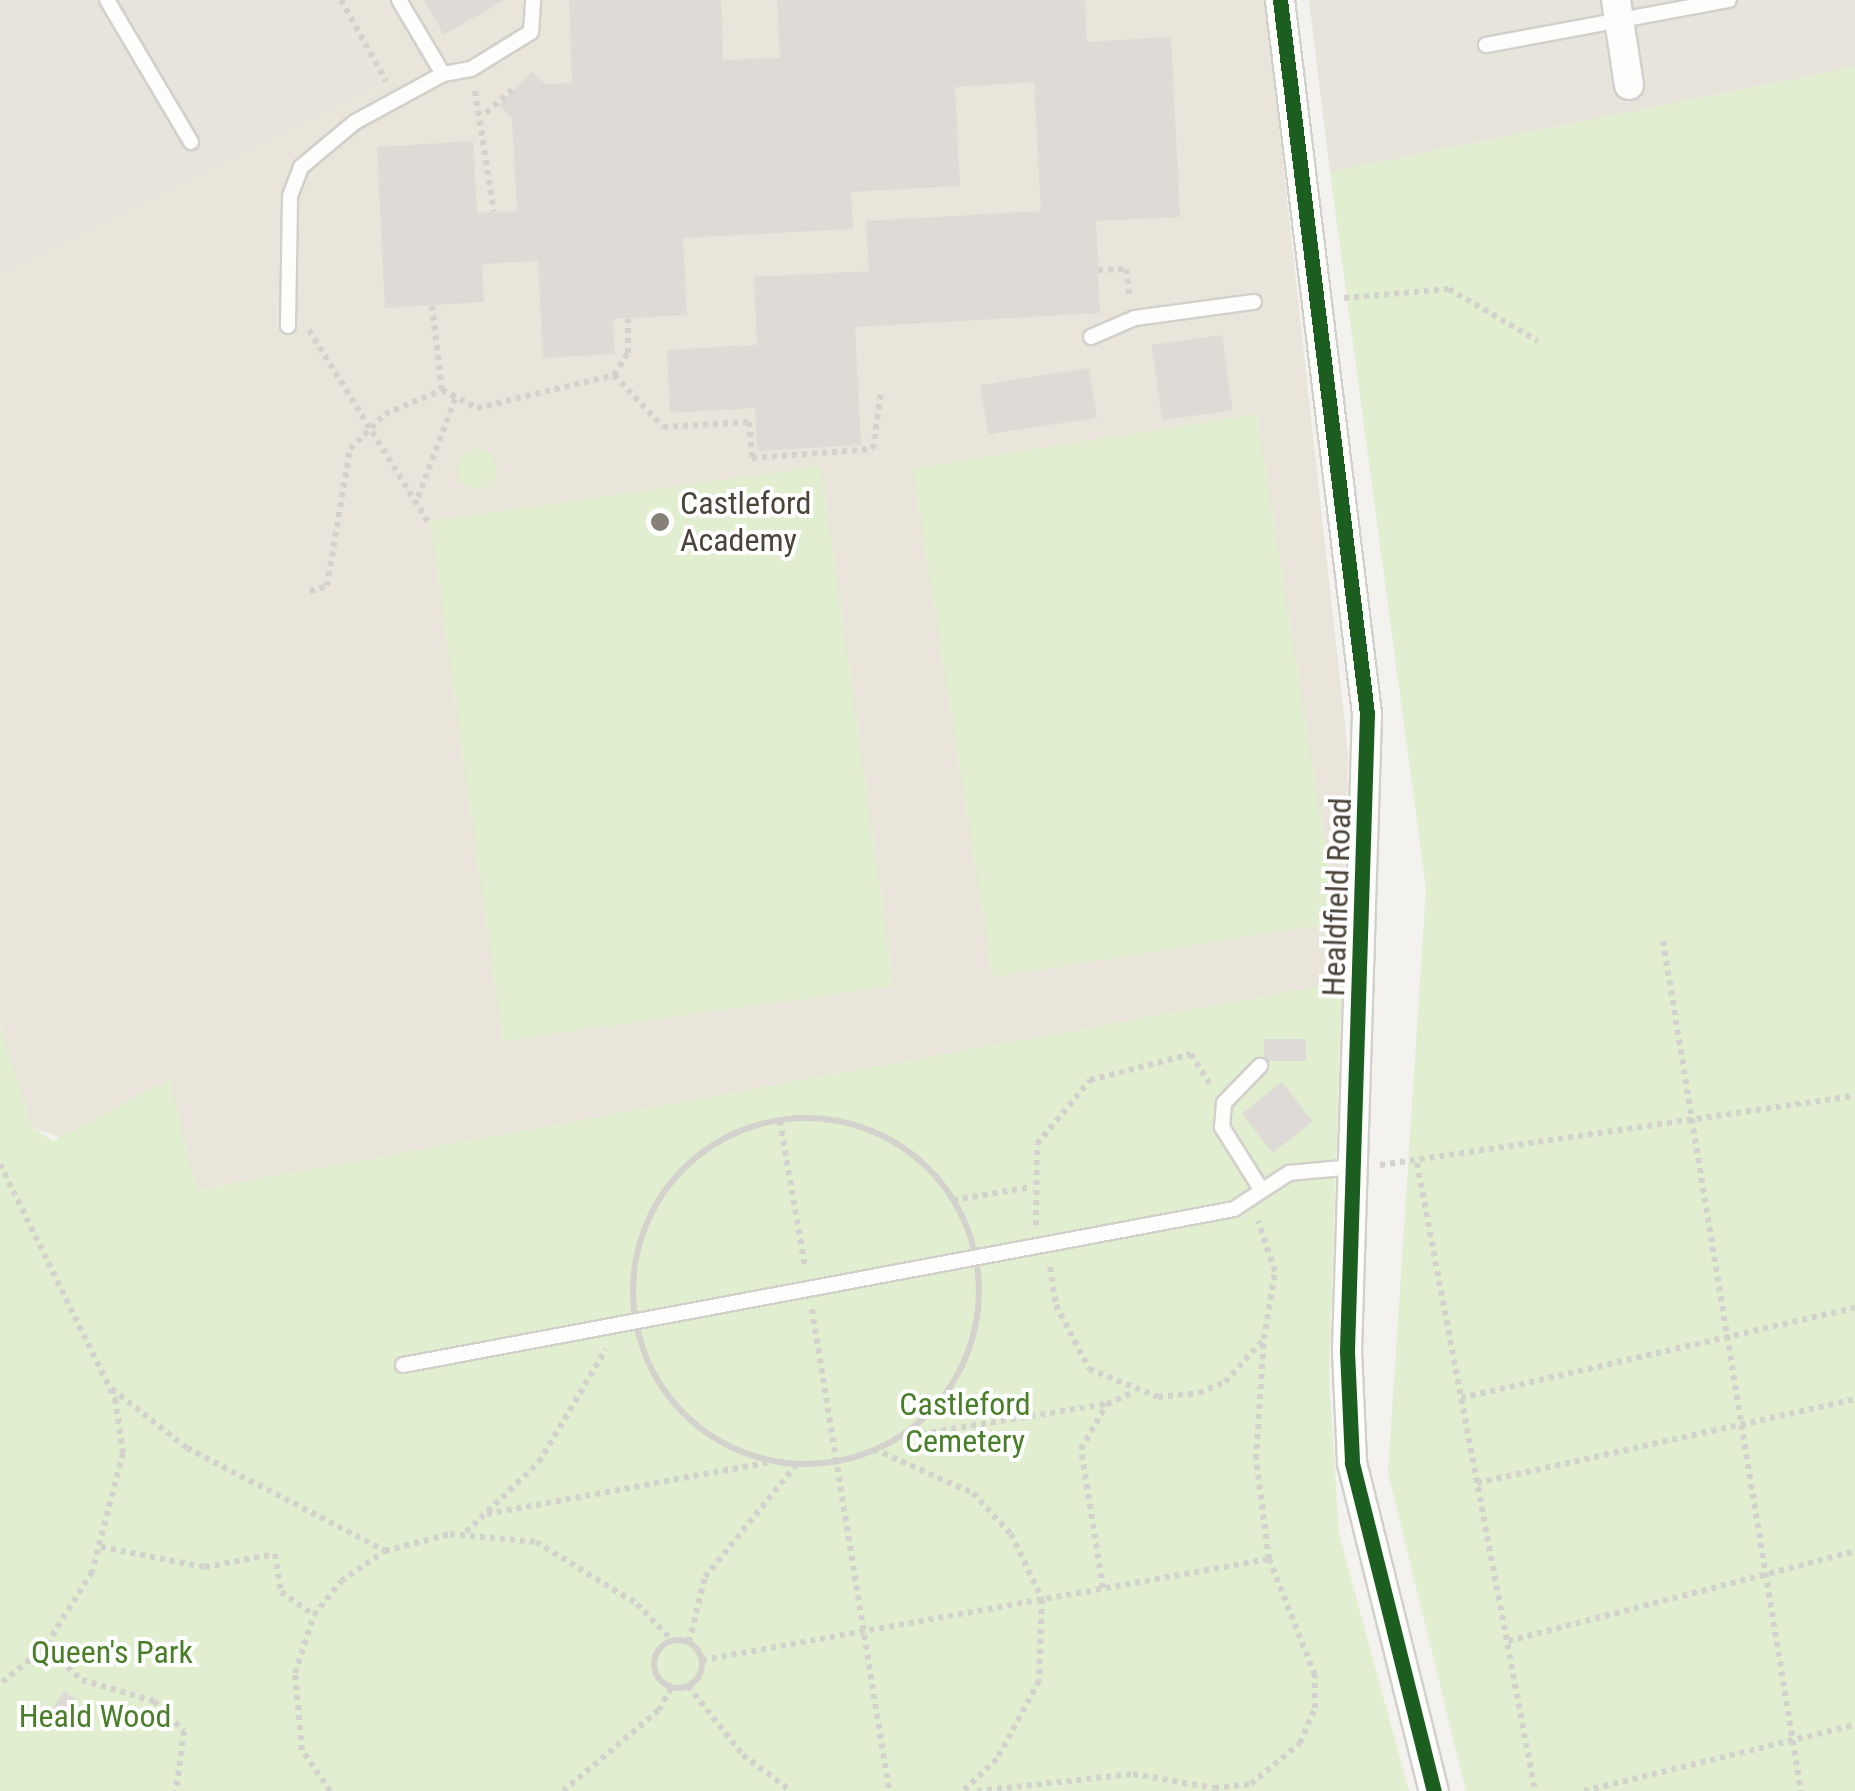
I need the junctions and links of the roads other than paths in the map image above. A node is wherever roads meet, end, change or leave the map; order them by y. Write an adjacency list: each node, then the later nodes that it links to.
1 (107, 0): 10 (lane)
2 (399, 0): 8 (lane)
3 (533, 0): 8 (lane)
4 (1280, 0): 15 (street, Healdfield Road)
5 (1729, 0): 6 (lane)
6 (1618, 10): 7 (lane); 9 (street)
7 (1486, 45)
8 (443, 74): 12 (lane)
9 (1629, 84)
10 (191, 142)
11 (1254, 302): 13 (lane)
12 (292, 324)
13 (1091, 338)
14 (1260, 1066): 16 (lane)
15 (1354, 1168): 16 (lane); 18 (street, Healdfield Road)
16 (1259, 1186): 17 (lane)
17 (402, 1364)
18 (1434, 1791)

